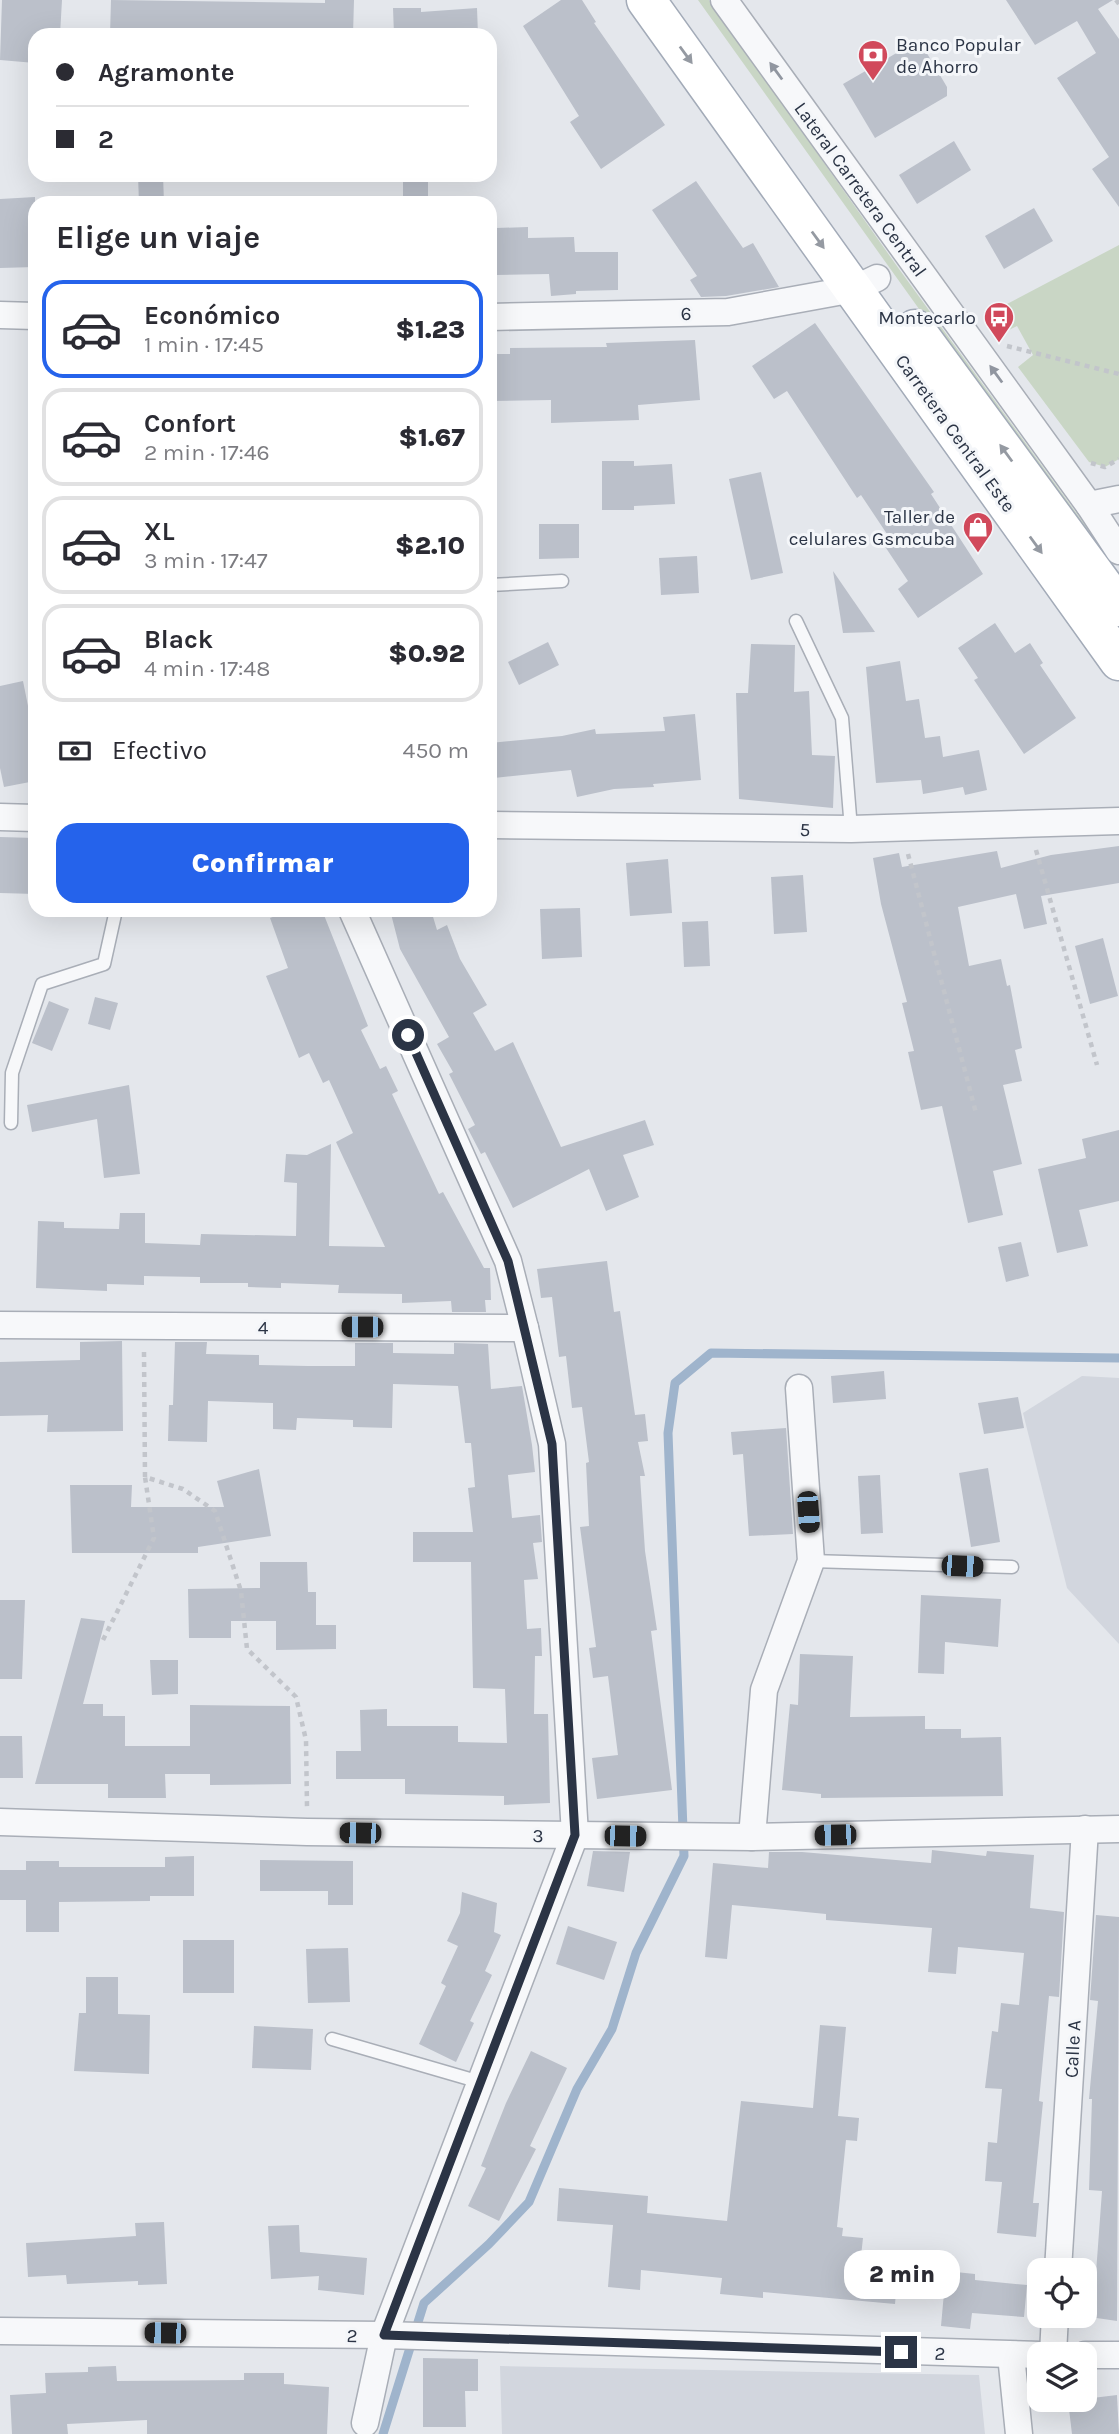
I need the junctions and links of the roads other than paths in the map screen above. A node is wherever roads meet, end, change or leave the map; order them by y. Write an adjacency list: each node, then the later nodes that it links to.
1 (646, 0): 4 (main road, Carretera Central Este, one-way to 4)
2 (677, 0): 4 (main road, Carretera Central Este)
3 (724, 0): 9 (street, Lateral Carretera Central, one-way to 3)
4 (865, 284): 7 (street, 6); 13 (main road, Carretera Central Este, one-way to 4); 15 (main road, Carretera Central Este, one-way to 15)
5 (0, 315): 6 (street)
6 (28, 316)
7 (497, 317)
8 (1119, 499): 9 (street)
9 (1089, 505): 10 (street, Lateral Carretera Central)
10 (1119, 551)
11 (562, 581): 12 (lane)
12 (497, 585)
13 (1119, 607)
14 (796, 621): 20 (lane)
15 (1119, 661)
16 (0, 817): 17 (street)
17 (28, 818)
18 (1119, 821): 20 (street, 5)
19 (497, 825): 20 (street, 5)
20 (851, 829)
21 (114, 917): 23 (lane)
22 (355, 917): 25 (street)
23 (11, 1123)
24 (0, 1325): 25 (street, 4)
25 (526, 1328): 32 (street)
26 (799, 1388): 27 (street)
27 (811, 1561): 28 (lane); 33 (street)
28 (1012, 1567)
29 (0, 1822): 32 (street, 3)
30 (1085, 1829): 31 (street, 3); 33 (street, 3); 36 (street, Calle A)
31 (1119, 1829)
32 (575, 1835): 33 (street, 3); 35 (street)
33 (752, 1837)
34 (332, 2039): 35 (lane)
35 (480, 2082): 38 (street)
36 (1059, 2258)
37 (0, 2331): 38 (street, 2)
38 (384, 2335): 39 (street, 2); 43 (street)
39 (1011, 2355): 40 (street, 2); 44 (street)
40 (1027, 2355)
41 (1097, 2355): 42 (street)
42 (1119, 2355)
43 (365, 2423)
44 (1019, 2434)

